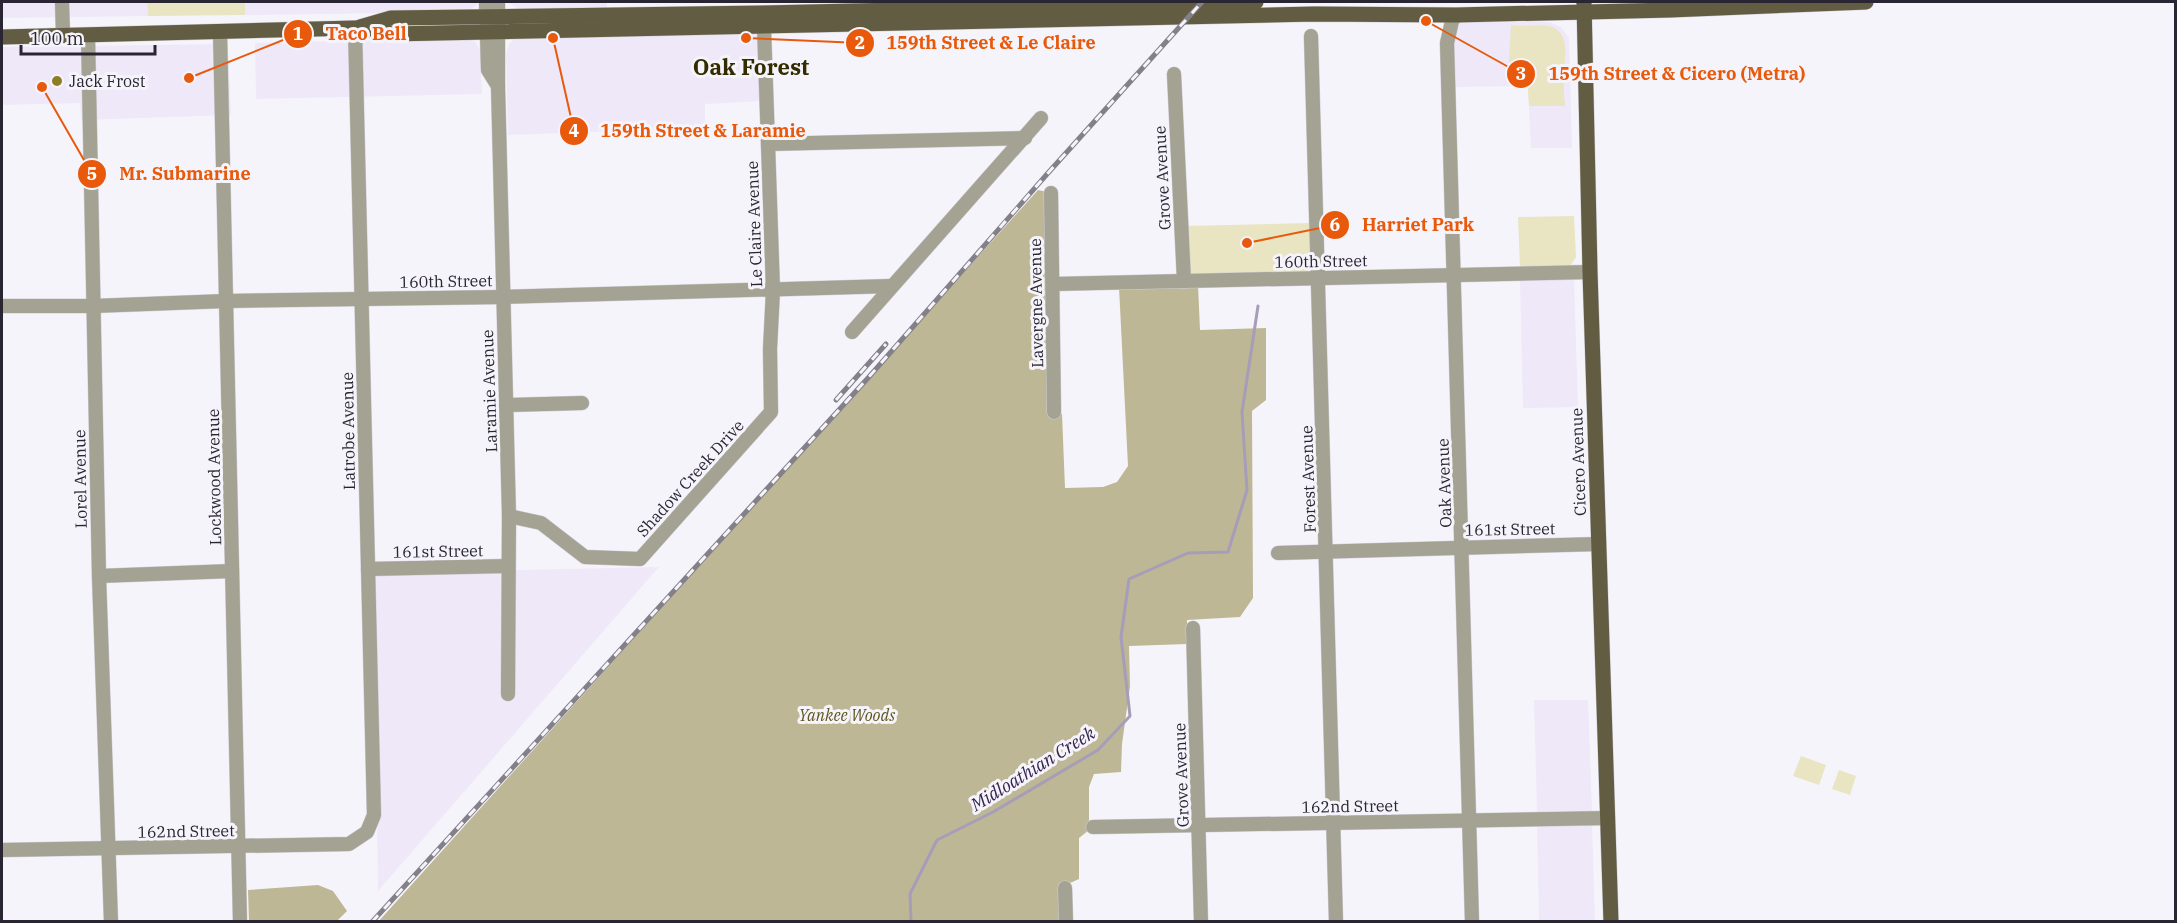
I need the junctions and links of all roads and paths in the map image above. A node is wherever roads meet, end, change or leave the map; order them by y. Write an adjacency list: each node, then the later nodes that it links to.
1 (62, 2): 12 (street)
2 (1256, 2): 6 (main road)
3 (1866, 2): 4 (main road)
4 (1584, 6): 8 (main road); 22 (main road, Cicero Avenue)
5 (492, 9): 6 (main road); 9 (main road); 11 (street, Laramie Avenue)
6 (763, 14): 7 (main road); 11 (main road); 20 (street, Le Claire Avenue)
7 (1434, 15): 8 (main road); 16 (street, Oak Avenue)
8 (1456, 15): 16 (street, Oak Avenue)
9 (355, 28): 10 (main road); 11 (main road); 30 (street, Latrobe Avenue)
10 (220, 32): 13 (main road); 31 (street, Lockwood Avenue)
11 (492, 32): 29 (street, Laramie Avenue)
12 (63, 35): 13 (main road); 15 (main road)
13 (88, 35): 33 (street, Lorel Avenue)
14 (1311, 36): 24 (street, Forest Avenue)
15 (2, 37)
16 (1447, 43): 23 (street, Oak Avenue)
17 (1174, 74): 25 (street, Grove Avenue)
18 (1041, 118): 19 (street)
19 (1024, 138): 20 (street); 27 (street)
20 (768, 144): 28 (street, Le Claire Avenue)
21 (1051, 193): 26 (street, Lavergne Avenue)
22 (1590, 272): 23 (street, 160th Street); 40 (main road, Cicero Avenue)
23 (1454, 275): 24 (street, 160th Street); 41 (street, Oak Avenue)
24 (1319, 278): 25 (street, 160th Street); 42 (street, Forest Avenue)
25 (1184, 280): 26 (street, 160th Street)
26 (1053, 284): 38 (street, Lavergne Avenue)
27 (891, 286): 28 (street, 160th Street); 34 (street)
28 (774, 290): 29 (street, 160th Street); 35 (street, Le Claire Avenue)
29 (503, 297): 30 (street, 160th Street); 37 (street, Laramie Avenue)
30 (362, 300): 31 (street, 160th Street); 45 (street, Latrobe Avenue)
31 (226, 301): 33 (street, 160th Street); 46 (street, Lockwood Avenue)
32 (2, 306): 33 (street, 160th Street)
33 (93, 306): 47 (street, Lorel Avenue)
34 (852, 332)
35 (770, 349): 39 (street, Shadow Creek Drive)
36 (582, 403): 37 (street)
37 (506, 405): 39 (street, Laramie Avenue)
38 (1054, 412)
39 (509, 516): 44 (street, Laramie Avenue)
40 (1599, 544): 41 (street, 161st Street); 50 (main road, Cicero Avenue)
41 (1462, 547): 42 (street, 161st Street); 51 (street, Oak Avenue)
42 (1326, 551): 43 (street, 161st Street); 52 (street, Forest Avenue)
43 (1278, 553)
44 (508, 566): 45 (street, 161st Street); 49 (street, Laramie Avenue)
45 (368, 569): 55 (street, Latrobe Avenue)
46 (232, 571): 47 (street); 56 (street, Lockwood Avenue)
47 (99, 576): 57 (street, Lorel Avenue)
48 (1193, 628): 53 (street, Grove Avenue)
49 (508, 694)
50 (1608, 818): 51 (street, 162nd Street); 66 (main road, Cicero Avenue)
51 (1469, 820): 52 (street, 162nd Street); 65 (street, Oak Avenue)
52 (1334, 823): 53 (street, 162nd Street); 64 (street, Forest Avenue)
53 (1199, 825): 54 (street, 162nd Street); 63 (street, Grove Avenue)
54 (1093, 827)
55 (367, 832): 56 (street, 162nd Street)
56 (238, 847): 57 (street, 162nd Street); 61 (street, Lockwood Avenue)
57 (109, 849): 58 (street, 162nd Street); 60 (street, Lorel Avenue)
58 (2, 850)
59 (1065, 888): 62 (street)
60 (111, 921)
61 (240, 921)
62 (1066, 921)
63 (1201, 921)
64 (1336, 921)
65 (1472, 921)
66 (1611, 921)

